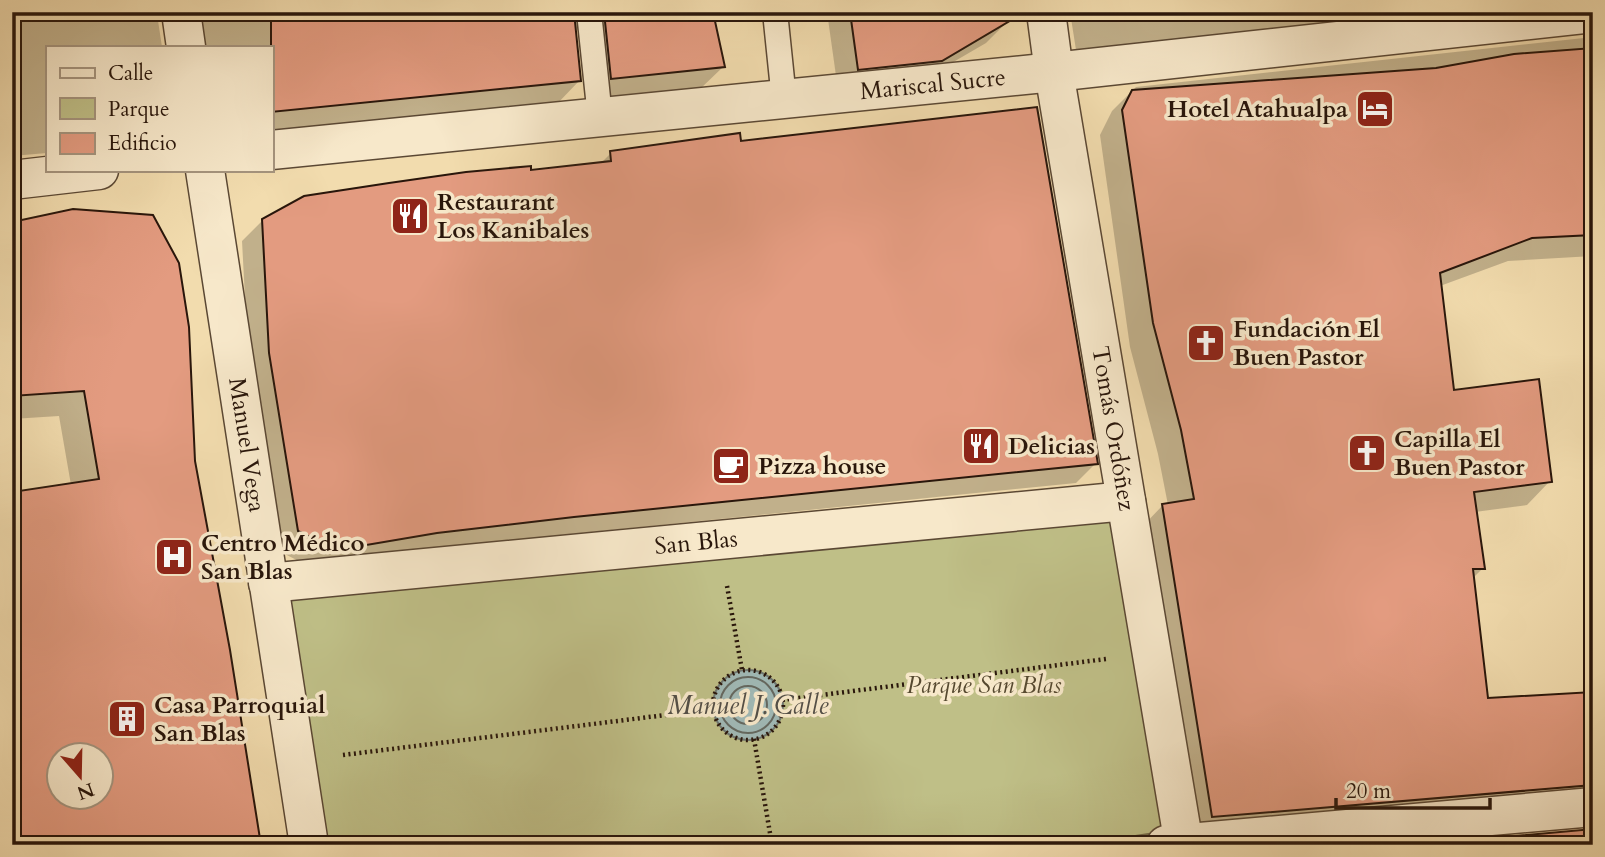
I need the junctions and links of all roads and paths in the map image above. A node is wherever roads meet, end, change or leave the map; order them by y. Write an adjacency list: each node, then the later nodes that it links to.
1 (181, 12): 6 (street)
2 (589, 12): 9 (lane)
3 (775, 12): 8 (lane)
4 (1046, 12): 7 (street, Tomás Ordóñez)
5 (1593, 13): 7 (street, Mariscal Sucre)
6 (186, 46)
7 (1054, 72): 8 (street, Mariscal Sucre); 14 (street, Tomás Ordóñez)
8 (784, 99): 9 (street, Mariscal Sucre)
9 (600, 117): 10 (street, Mariscal Sucre)
10 (273, 150)
11 (82, 172): 13 (street)
12 (205, 172): 16 (street, Manuel Vega)
13 (12, 180)
14 (1126, 500): 15 (street, San Blas); 17 (street, Tomás Ordóñez)
15 (718, 540): 16 (street, San Blas); 18 (path)
16 (268, 583): 22 (street, Manuel Vega)
17 (1152, 654): 19 (path); 24 (street, Tomás Ordóñez)
18 (742, 671)
19 (782, 700): 20 (path); 21 (path)
20 (713, 709): 21 (path); 22 (path)
21 (754, 739): 26 (path)
22 (296, 761): 25 (street, Manuel Vega)
23 (1593, 807): 24 (street)
24 (1178, 844)
25 (309, 845)
26 (772, 845)

